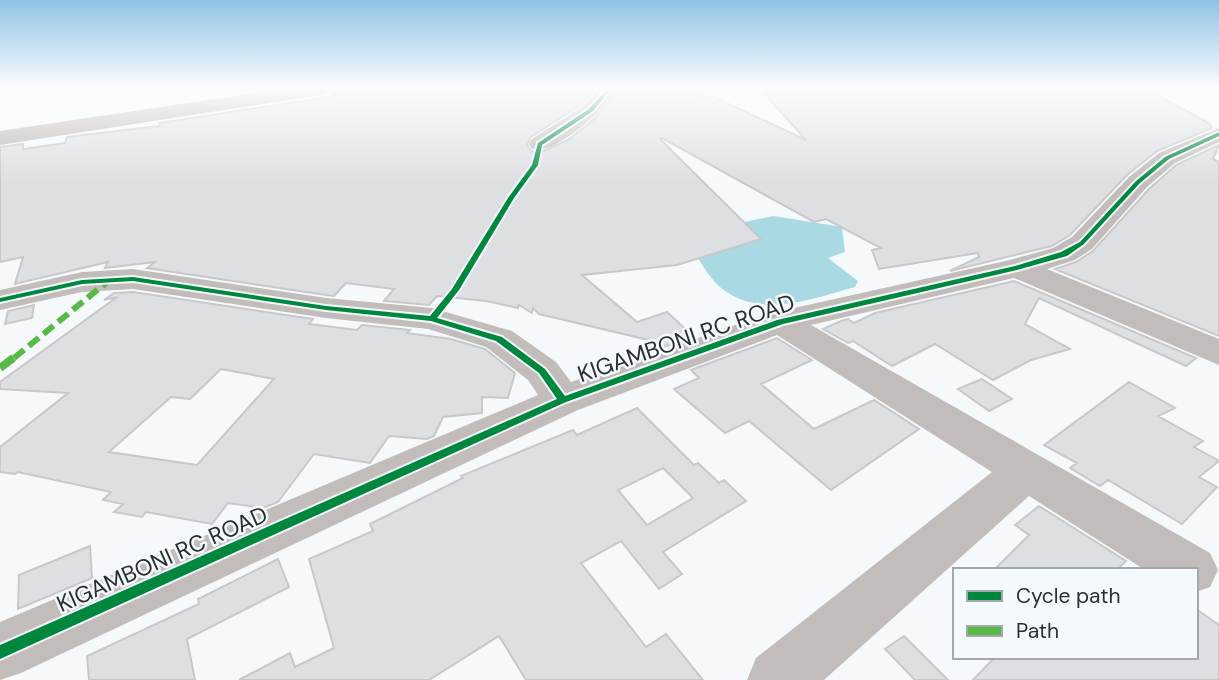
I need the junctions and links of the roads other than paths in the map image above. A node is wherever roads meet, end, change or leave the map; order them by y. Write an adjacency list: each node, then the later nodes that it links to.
1 (113, 121): 4 (main road)
2 (575, 121): 5 (street)
3 (1219, 134): 6 (street, KIGAMBONI RC ROAD)
4 (0, 138)
5 (540, 144)
6 (1017, 268): 8 (street, KIGAMBONI RC ROAD); 9 (street)
7 (0, 300): 10 (street)
8 (780, 322): 10 (street, KIGAMBONI RC ROAD); 11 (street)
9 (1219, 353)
10 (563, 400): 15 (street, KIGAMBONI RC ROAD)
11 (1027, 470): 12 (street); 16 (street)
12 (1188, 568)
13 (1198, 574): 14 (street)
14 (1219, 587)
15 (0, 652)
16 (778, 680)

